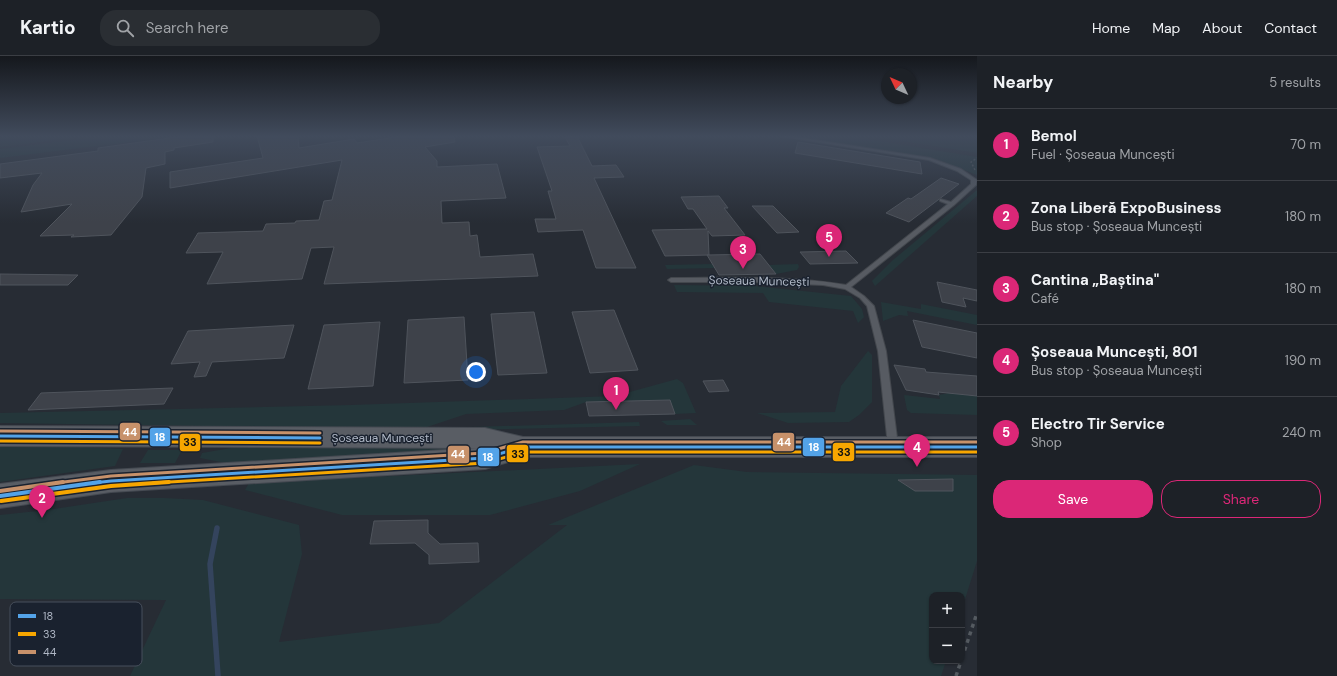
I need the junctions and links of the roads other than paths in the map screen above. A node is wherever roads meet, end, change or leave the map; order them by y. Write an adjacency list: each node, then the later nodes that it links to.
1 (946, 165): 3 (lane)
2 (942, 200): 3 (lane)
3 (952, 204): 5 (lane)
4 (671, 280): 5 (lane, Șoseaua Muncești)
5 (847, 287): 8 (lane, Șoseaua Muncești)
6 (0, 436): 7 (main road, Șoseaua Muncești)
7 (523, 447): 8 (main road, Șoseaua Muncești); 10 (main road, Șoseaua Muncești)
8 (893, 447): 9 (main road, Șoseaua Muncești)
9 (977, 447)
10 (0, 496)

